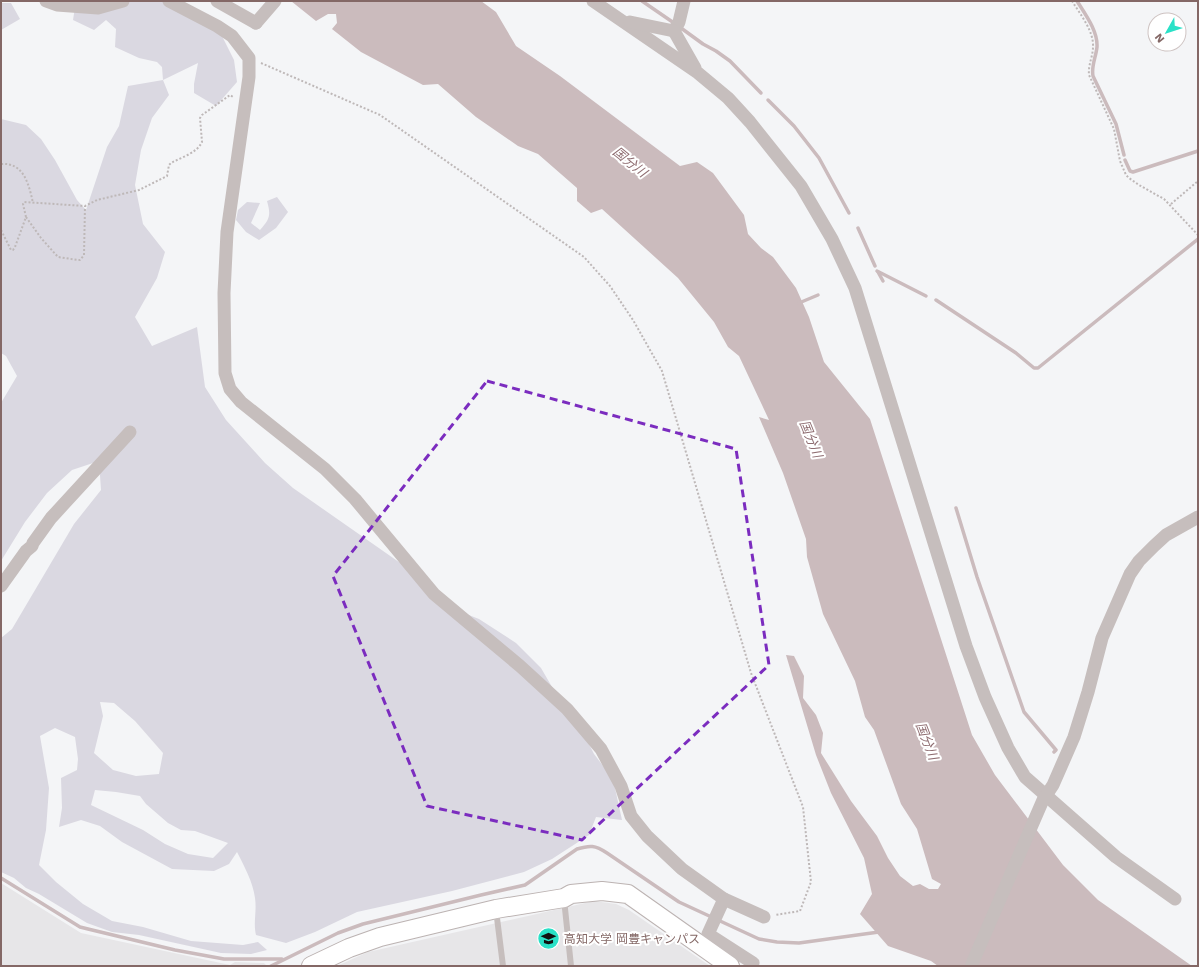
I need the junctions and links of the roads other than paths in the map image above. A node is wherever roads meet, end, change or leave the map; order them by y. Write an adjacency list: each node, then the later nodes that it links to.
1 (46, 1): 2 (street)
2 (123, 1)
3 (169, 1): 19 (street)
4 (217, 1): 9 (street)
5 (234, 1): 9 (street)
6 (275, 1): 9 (street)
7 (684, 1): 11 (street)
8 (595, 2): 10 (street)
9 (258, 21)
10 (622, 21): 11 (street); 12 (street)
11 (674, 31): 12 (street)
12 (698, 73): 16 (street)
13 (130, 432): 15 (street)
14 (1198, 517): 16 (street)
15 (1, 586)
16 (1044, 797): 18 (street); 27 (street)
17 (564, 898): 20 (street); 24 (lane); 25 (street)
18 (1175, 899)
19 (721, 904): 21 (street); 26 (street)
20 (496, 909): 22 (street); 23 (lane)
21 (764, 917)
22 (311, 966)
23 (503, 966)
24 (571, 966)
25 (730, 966)
26 (752, 966)
27 (971, 966)

